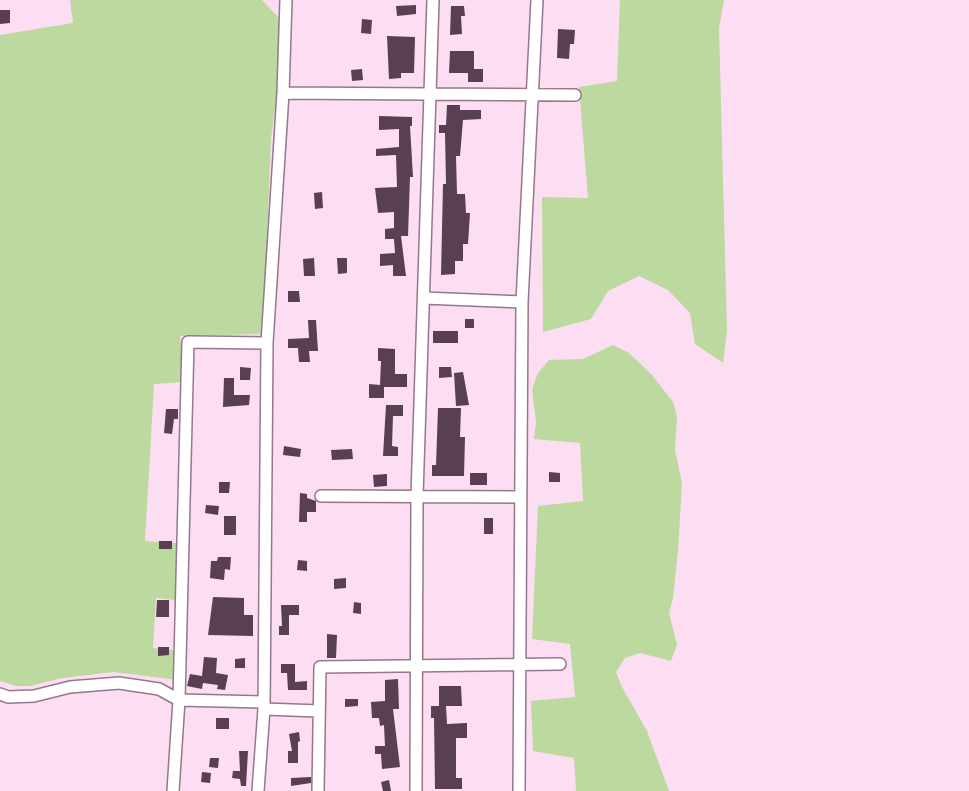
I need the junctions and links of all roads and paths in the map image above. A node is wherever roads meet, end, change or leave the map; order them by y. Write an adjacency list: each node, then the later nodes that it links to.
1 (286, 0): 4 (street)
2 (433, 0): 5 (street)
3 (537, 0): 6 (street)
4 (283, 92): 5 (street); 10 (street)
5 (432, 94): 6 (street); 8 (street)
6 (533, 94): 7 (street); 9 (street)
7 (575, 95)
8 (424, 298): 9 (street); 12 (street)
9 (522, 302): 13 (street)
10 (267, 342): 18 (street); 19 (street)
11 (321, 496): 12 (street)
12 (417, 496): 13 (street); 16 (street)
13 (521, 497): 14 (street)
14 (519, 664): 15 (street); 16 (street); 25 (street)
15 (560, 664)
16 (416, 666): 20 (street); 24 (street)
17 (0, 694): 18 (street)
18 (179, 700): 19 (street); 21 (street)
19 (263, 706): 20 (street); 22 (street)
20 (319, 711): 23 (street)
21 (173, 791)
22 (258, 791)
23 (318, 791)
24 (416, 791)
25 (519, 791)

